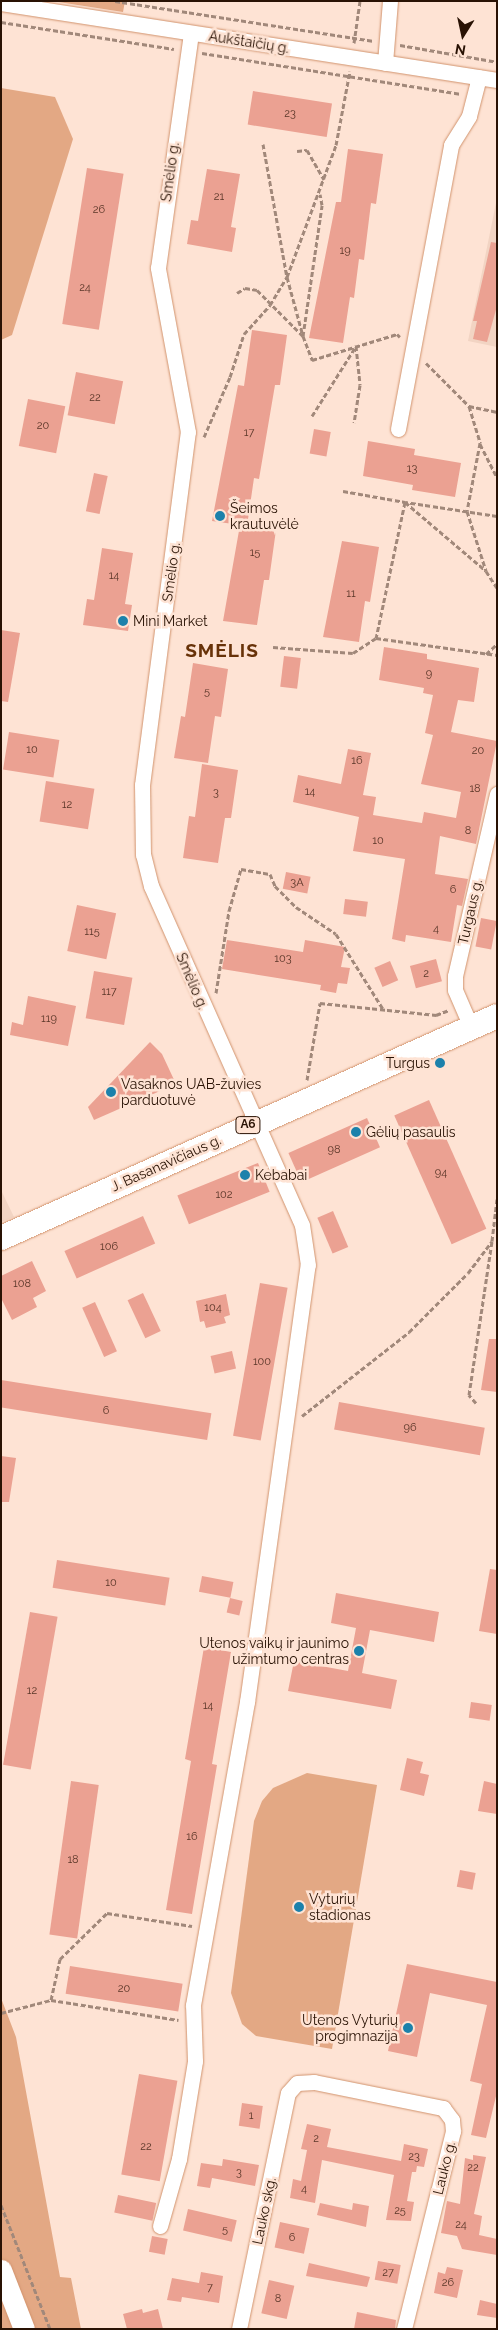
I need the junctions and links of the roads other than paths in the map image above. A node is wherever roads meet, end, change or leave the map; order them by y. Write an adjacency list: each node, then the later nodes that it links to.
1 (390, 1): 4 (street)
2 (1, 3): 3 (street, Aukštaičių g.)
3 (190, 33): 4 (street, Aukštaičių g.); 11 (street, Smėlio g.)
4 (385, 63): 5 (street, Aukštaičių g.)
5 (479, 77): 6 (street, Aukštaičių g.); 7 (street)
6 (497, 80)
7 (398, 429)
8 (497, 794): 10 (street, Turgaus g.)
9 (497, 1016): 10 (main road, J. Basanavičiaus g. / A6)
10 (471, 1027): 11 (main road, J. Basanavičiaus g. / A6)
11 (256, 1122): 12 (main road, J. Basanavičiaus g. / A6); 14 (street, Smėlio g.)
12 (1, 1238)
13 (288, 2093): 17 (street, Lauko skg.); 18 (street, Lauko g.)
14 (160, 2226)
15 (1, 2270): 16 (main road)
16 (24, 2329)
17 (239, 2329)
18 (404, 2329)

